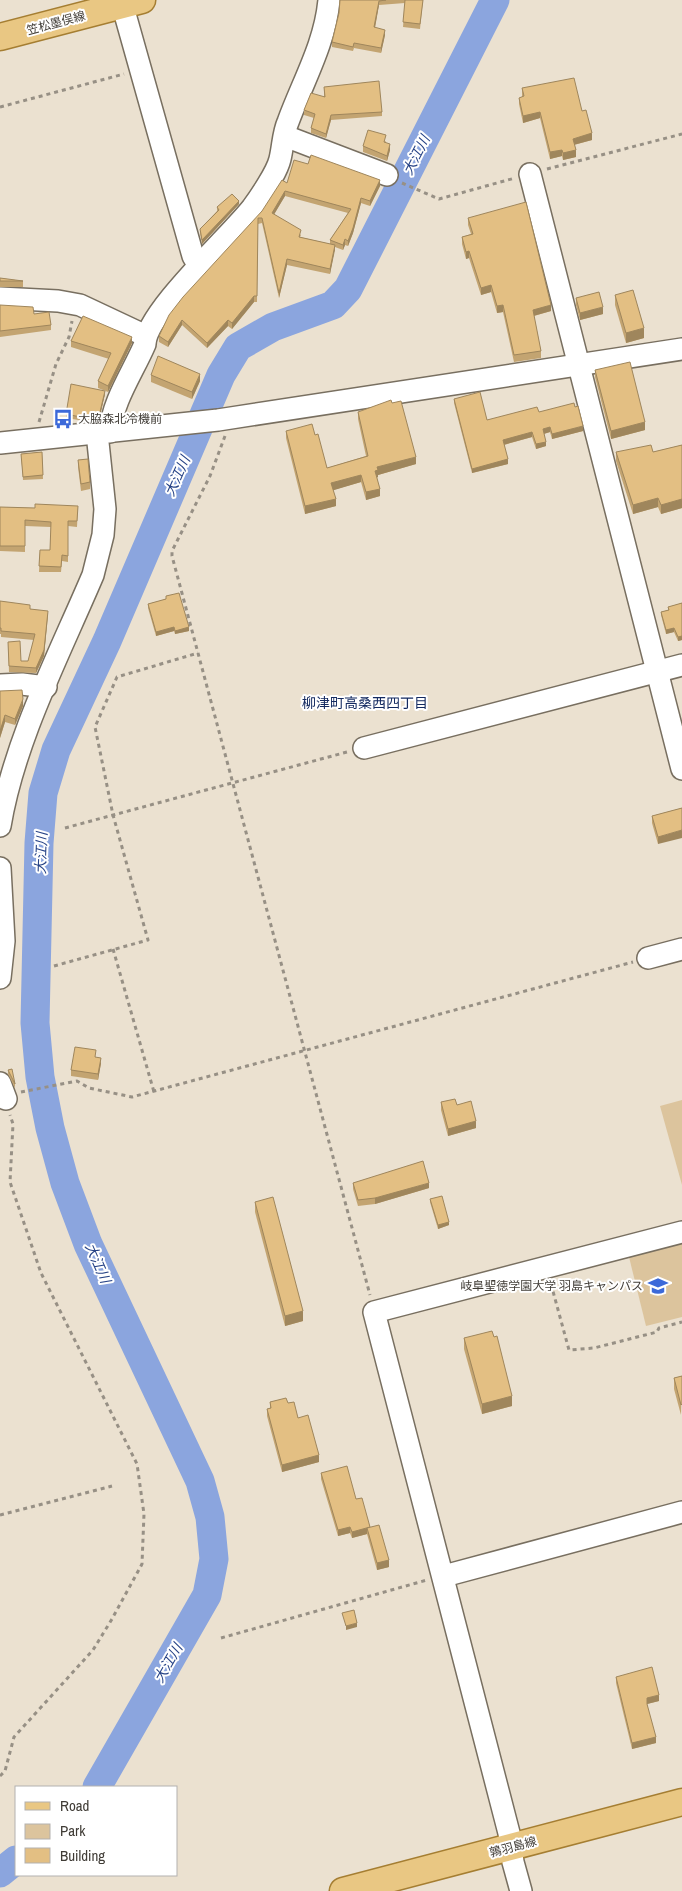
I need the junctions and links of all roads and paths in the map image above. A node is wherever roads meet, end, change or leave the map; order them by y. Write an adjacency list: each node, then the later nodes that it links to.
1 (329, 0): 6 (street)
2 (128, 2): 3 (main road, 笠松墨俣線); 4 (street)
3 (0, 37)
4 (142, 69): 5 (path); 9 (street)
5 (0, 108)
6 (285, 136): 8 (street); 9 (street)
7 (530, 174): 14 (street)
8 (387, 175)
9 (199, 266): 12 (street)
10 (0, 298): 11 (street)
11 (73, 304): 12 (street); 17 (path)
12 (146, 336): 16 (street)
13 (682, 349): 14 (street)
14 (578, 366): 15 (street); 21 (street)
15 (222, 420): 16 (street); 19 (path)
16 (104, 433): 17 (street); 23 (street)
17 (38, 440): 18 (street)
18 (0, 443)
19 (198, 653): 26 (path); 27 (path)
20 (682, 665): 21 (street)
21 (657, 672): 24 (street); 25 (street)
22 (0, 685): 23 (street)
23 (46, 688): 28 (street)
24 (364, 748): 26 (path)
25 (682, 769)
26 (234, 781): 27 (path); 36 (path)
27 (113, 815): 29 (path); 32 (path)
28 (0, 826)
29 (65, 828)
30 (0, 868): 35 (street)
31 (682, 949): 33 (street)
32 (113, 950): 34 (path); 38 (path)
33 (648, 958): 36 (path)
34 (54, 966)
35 (0, 978)
36 (305, 1052): 38 (path); 41 (path)
37 (9, 1091): 38 (path); 48 (path)
38 (154, 1092)
39 (682, 1232): 40 (street)
40 (547, 1267): 41 (street); 42 (path)
41 (374, 1312): 46 (street)
42 (682, 1322)
43 (112, 1486): 45 (path)
44 (682, 1512): 46 (street)
45 (0, 1515)
46 (444, 1576): 47 (path); 50 (street)
47 (221, 1638)
48 (0, 1776)
49 (682, 1802): 50 (main road, 鶉羽島線)
50 (512, 1847): 51 (main road, 鶉羽島線); 52 (street)
51 (348, 1890)
52 (521, 1891)

